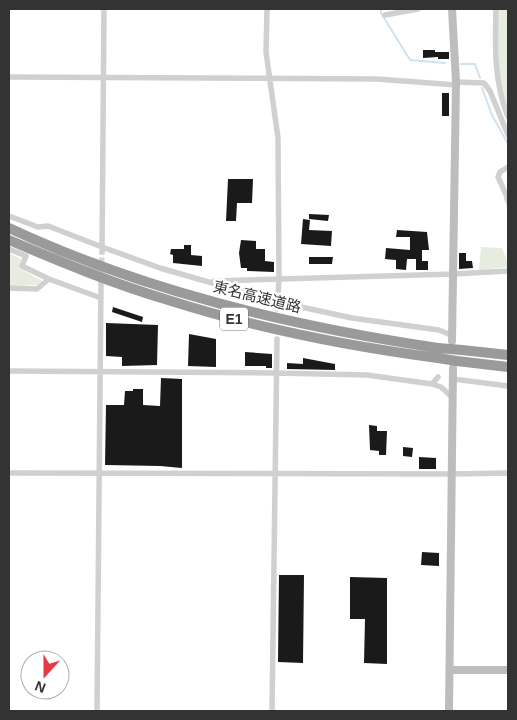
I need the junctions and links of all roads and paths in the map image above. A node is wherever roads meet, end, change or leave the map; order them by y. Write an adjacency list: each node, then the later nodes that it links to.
1 (104, 9): 8 (street)
2 (267, 9): 9 (street)
3 (418, 9): 6 (street)
4 (452, 9): 10 (street)
5 (496, 9): 11 (street)
6 (384, 15)
7 (9, 77): 8 (street)
8 (104, 78): 9 (street); 19 (street)
9 (270, 79): 10 (street); 23 (street)
10 (456, 84): 12 (street); 21 (street)
11 (508, 117)
12 (508, 135)
13 (508, 167): 14 (street)
14 (508, 199)
15 (9, 216): 19 (street)
16 (9, 228): 32 (highway, 東名高速道路 / E1)
17 (9, 240): 32 (highway, 東名高速道路 / E1)
18 (9, 249): 22 (street)
19 (102, 250): 25 (street)
20 (508, 271): 21 (street)
21 (454, 274): 23 (street); 31 (street)
22 (49, 279): 26 (street); 27 (street)
23 (279, 279): 25 (street); 28 (street)
24 (101, 282): 27 (street)
25 (207, 282): 28 (street)
26 (9, 288)
27 (101, 298): 37 (street)
28 (278, 302): 29 (street); 31 (street)
29 (277, 309)
30 (277, 339): 38 (street)
31 (452, 339)
32 (438, 353): 33 (highway, 東名高速道路 / E1, bridge); 34 (highway, 東名高速道路 / E1, bridge)
33 (508, 355)
34 (455, 364): 35 (highway, 東名高速道路 / E1); 40 (street)
35 (508, 366)
36 (9, 370): 37 (street)
37 (100, 371): 38 (street); 45 (street)
38 (276, 372): 41 (street); 47 (street)
39 (438, 378): 41 (street)
40 (453, 379): 42 (street); 43 (street)
41 (432, 384): 43 (street)
42 (508, 386)
43 (452, 398): 48 (street)
44 (9, 473): 45 (street)
45 (99, 473): 47 (street); 51 (street)
46 (508, 473): 48 (street)
47 (275, 474): 48 (street); 52 (street)
48 (452, 474): 49 (street)
49 (450, 670): 50 (street); 53 (street)
50 (508, 670)
51 (97, 711)
52 (272, 711)
53 (449, 711)

